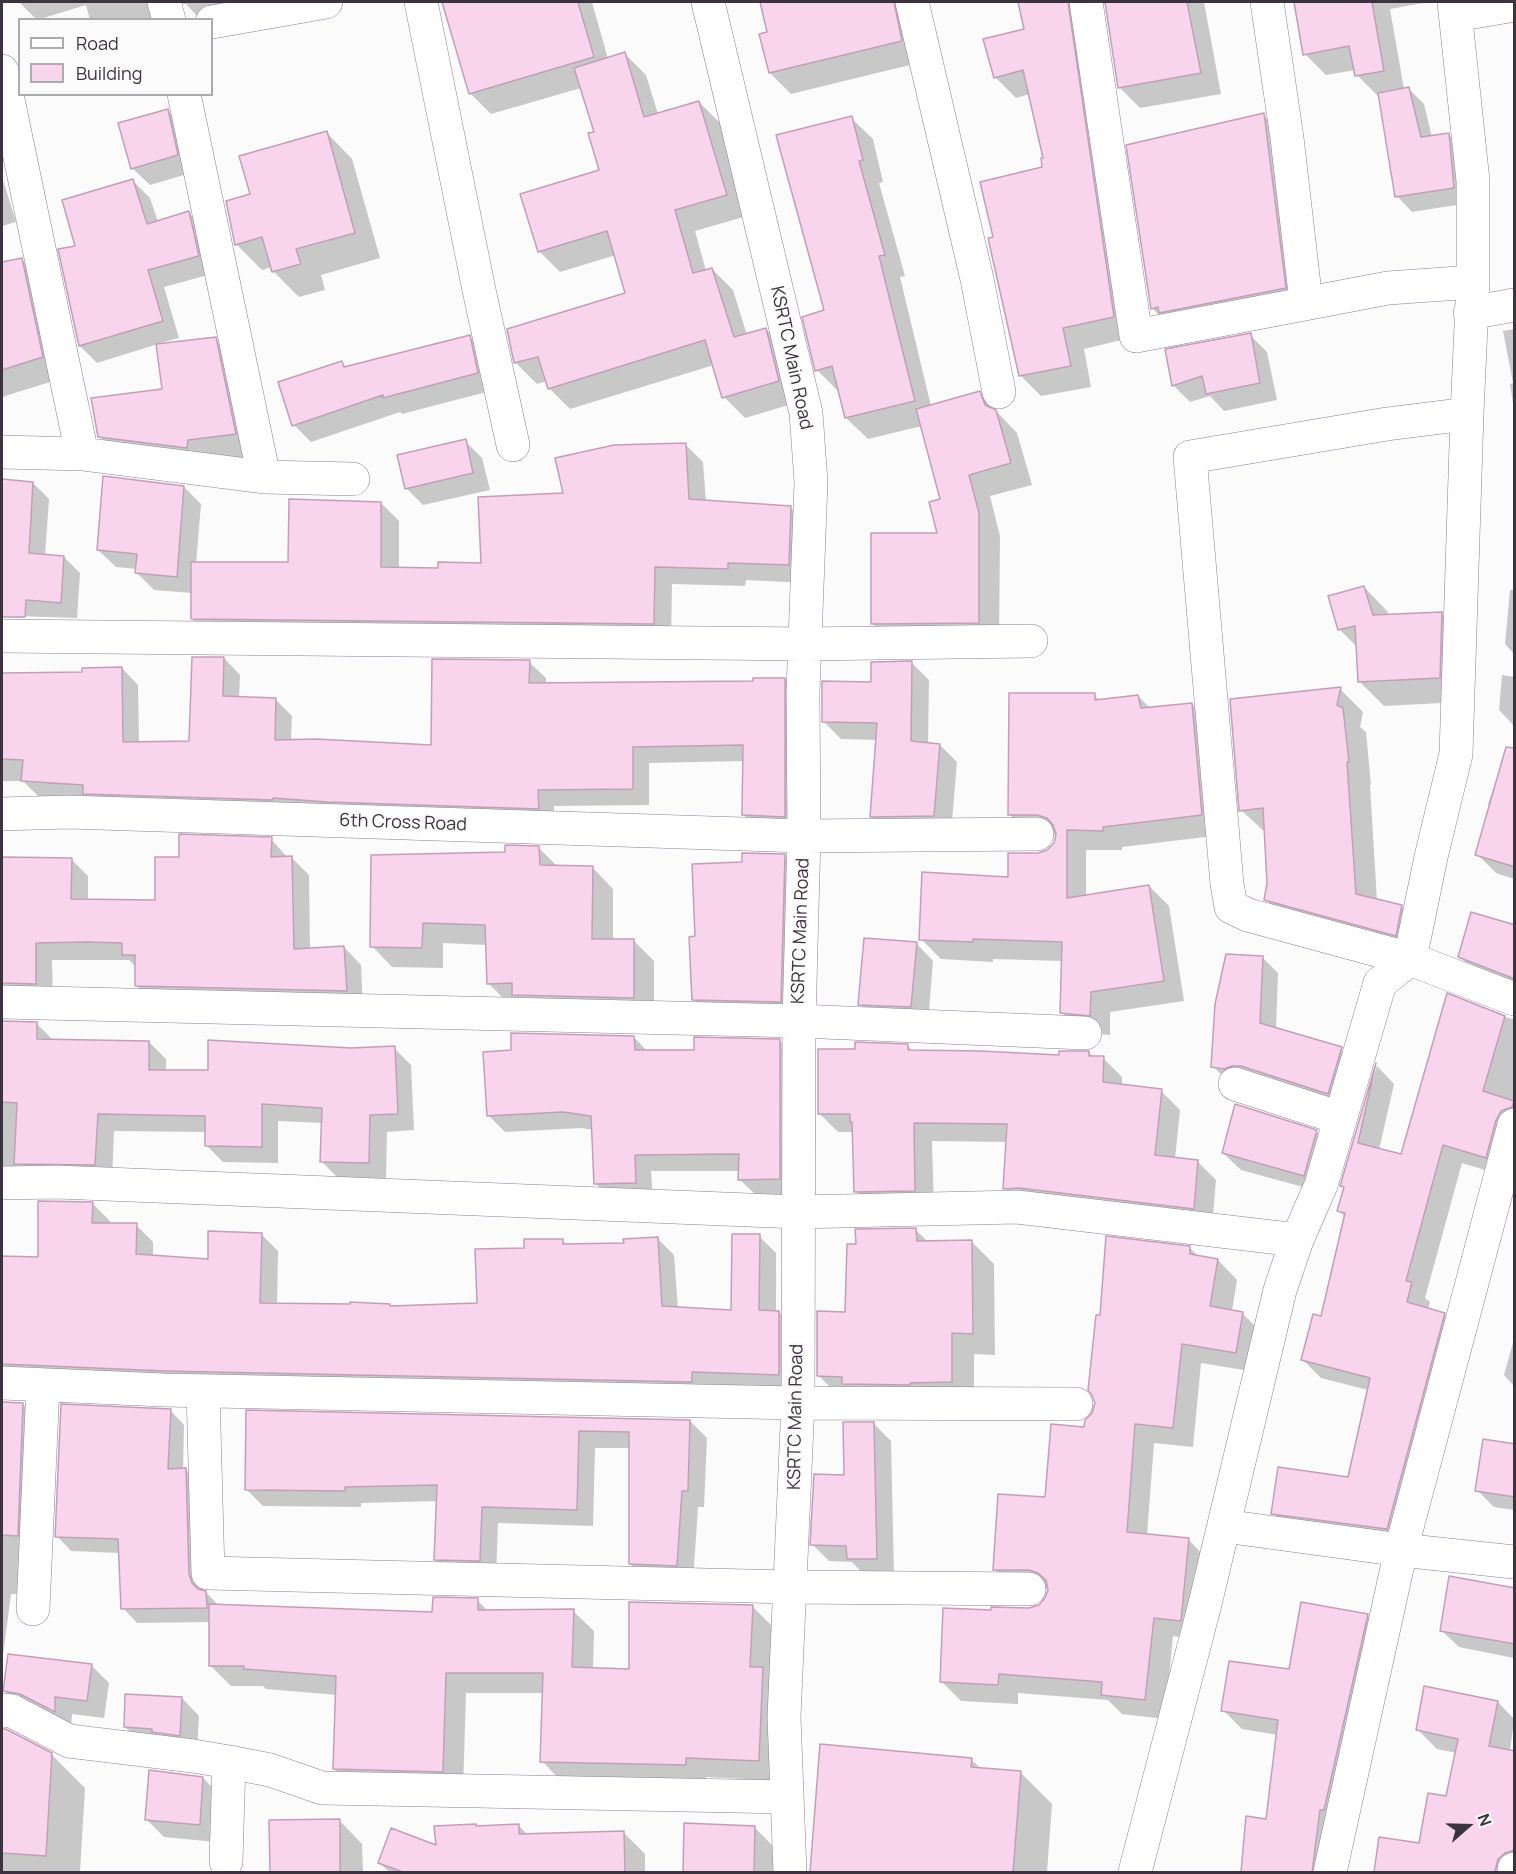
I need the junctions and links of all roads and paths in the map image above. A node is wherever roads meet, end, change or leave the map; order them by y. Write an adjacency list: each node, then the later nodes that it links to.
1 (164, 2): 10 (street)
2 (326, 2): 11 (street)
3 (422, 2): 21 (street)
4 (708, 2): 28 (street, KSRTC Main Road)
5 (912, 2): 19 (street)
6 (1086, 2): 17 (street)
7 (1267, 2): 17 (street)
8 (1515, 5): 9 (street)
9 (1455, 8): 16 (street)
10 (168, 18)
11 (213, 22)
12 (18, 57): 13 (street)
13 (2, 61)
14 (2, 71): 23 (street)
15 (184, 96): 24 (street)
16 (1472, 297): 17 (street); 18 (street); 20 (street)
17 (1306, 302)
18 (1515, 305)
19 (999, 392)
20 (1467, 414): 32 (street); 32 (street)
21 (513, 445)
22 (2, 452): 23 (street)
23 (82, 454): 24 (street)
24 (264, 477): 25 (street)
25 (353, 479)
26 (2, 636): 28 (street)
27 (1031, 641): 28 (street)
28 (805, 644): 31 (street, KSRTC Main Road)
29 (2, 814): 31 (street, 6th Cross Road)
30 (1037, 834): 31 (street, 6th Cross Road)
31 (804, 836): 35 (street, KSRTC Main Road)
32 (1410, 959): 33 (street); 38 (street)
33 (1515, 999)
34 (2, 1002): 35 (street)
35 (799, 1020): 36 (street); 41 (street, KSRTC Main Road)
36 (1085, 1033)
37 (1235, 1084): 38 (street)
38 (1341, 1118): 42 (street)
39 (1515, 1125): 49 (street)
40 (2, 1183): 41 (street)
41 (798, 1212): 42 (street); 46 (street, KSRTC Main Road)
42 (1297, 1240): 48 (street)
43 (2, 1383): 44 (street)
44 (43, 1385): 45 (street); 53 (street)
45 (203, 1390): 46 (street); 51 (street)
46 (798, 1403): 47 (street); 51 (street, KSRTC Main Road)
47 (1076, 1404)
48 (1224, 1526): 49 (street); 59 (street)
49 (1401, 1550): 50 (street); 60 (street)
50 (1515, 1562)
51 (790, 1587): 52 (street); 56 (street, KSRTC Main Road)
52 (1029, 1589)
53 (33, 1609)
54 (2, 1710): 55 (street)
55 (229, 1762): 56 (street); 57 (street)
56 (787, 1797): 58 (street, KSRTC Main Road)
57 (226, 1862)
58 (789, 1872)
59 (1135, 1872)
60 (1330, 1872)

